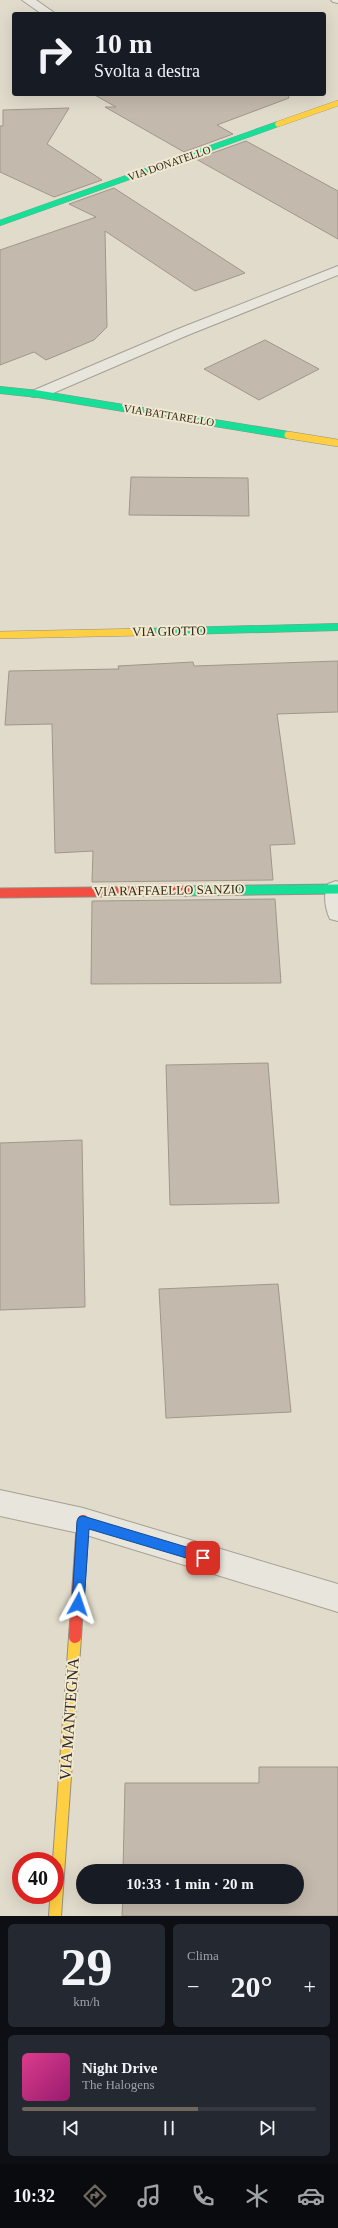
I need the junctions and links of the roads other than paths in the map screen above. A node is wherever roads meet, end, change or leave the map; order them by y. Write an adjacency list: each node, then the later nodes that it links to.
1 (28, 0): 2 (street)
2 (47, 12)
3 (338, 103): 4 (street, VIA DONATELLO)
4 (0, 223)
5 (338, 270): 7 (street)
6 (0, 390): 7 (street, VIA BATTARELLO)
7 (38, 394): 8 (street, VIA BATTARELLO)
8 (338, 443)
9 (338, 627): 10 (street, VIA GIOTTO)
10 (0, 635)
11 (337, 889): 12 (street, VIA RAFFAELLO SANZIO); 13 (street)
12 (0, 893)
13 (338, 913)
14 (0, 1503): 15 (street)
15 (83, 1521): 16 (street); 17 (street, VIA MANTEGNA)
16 (338, 1598)
17 (55, 1916)

